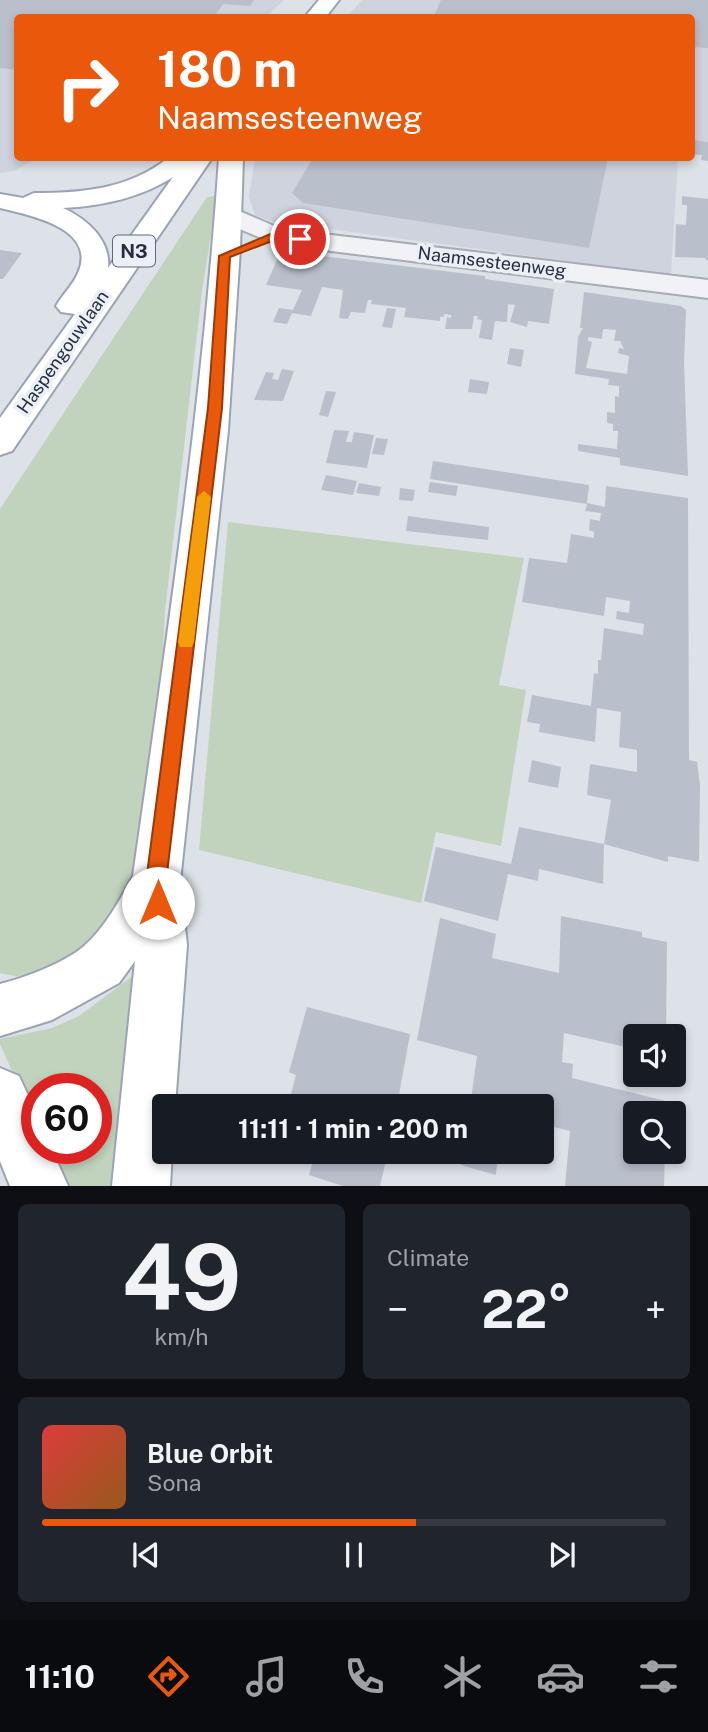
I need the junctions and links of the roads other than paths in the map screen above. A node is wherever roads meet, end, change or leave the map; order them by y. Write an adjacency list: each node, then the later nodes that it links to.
1 (330, 0): 2 (main road)
2 (318, 14)
3 (180, 161): 6 (main road)
4 (198, 161): 11 (main road, Haspengouwlaan / N3)
5 (231, 161): 7 (main road)
6 (1, 201): 11 (main road)
7 (230, 215): 8 (street, Naamsesteenweg); 9 (main road)
8 (275, 236): 9 (street, Naamsesteenweg); 10 (street, Naamsesteenweg)
9 (225, 256): 13 (main road)
10 (708, 289)
11 (68, 345): 12 (main road, Haspengouwlaan / N3)
12 (0, 443)
13 (156, 882): 14 (main road); 17 (main road)
14 (0, 1010)
15 (0, 1095): 16 (main road)
16 (39, 1186)
17 (141, 1186)

